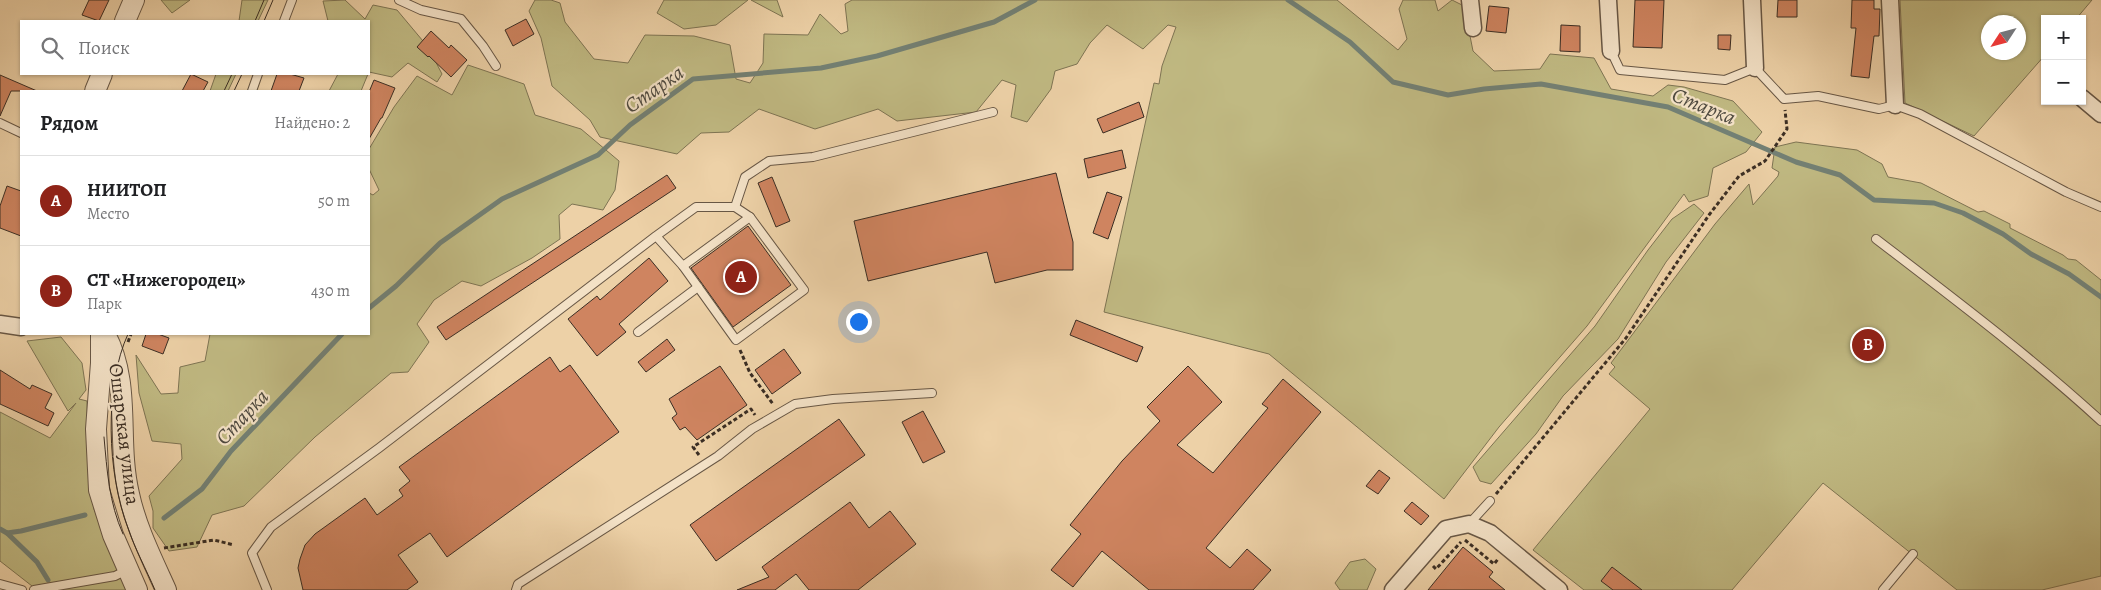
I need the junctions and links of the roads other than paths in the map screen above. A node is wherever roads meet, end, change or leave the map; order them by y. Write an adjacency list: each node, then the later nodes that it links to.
1 (134, 0): 8 (street)
2 (292, 0): 9 (lane)
3 (400, 0): 12 (lane)
4 (1470, 0): 10 (street)
5 (1608, 0): 11 (street)
6 (1752, 0): 13 (street)
7 (1890, 0): 19 (street)
8 (125, 20)
9 (284, 20)
10 (1472, 28)
11 (1611, 51): 13 (lane)
12 (496, 66)
13 (1755, 68): 19 (lane)
14 (102, 75): 16 (street)
15 (258, 75): 17 (lane)
16 (95, 90)
17 (252, 90)
18 (2086, 101): 21 (street)
19 (1895, 105): 25 (lane)
20 (993, 112): 24 (lane)
21 (2101, 114)
22 (0, 123): 23 (lane)
23 (20, 133)
24 (735, 207): 26 (lane); 27 (lane)
25 (2101, 207)
26 (750, 217): 29 (lane); 30 (lane)
27 (656, 236): 29 (lane); 47 (lane)
28 (1876, 239): 37 (lane)
29 (682, 266): 30 (lane)
30 (698, 287): 33 (lane)
31 (0, 324): 32 (street)
32 (20, 327)
33 (638, 332)
34 (100, 335): 41 (street, Ошарская улица)
35 (106, 335): 46 (street, Ошарская улица)
36 (932, 393): 48 (lane)
37 (2101, 422)
38 (1490, 501): 39 (lane)
39 (1469, 524): 49 (street); 50 (street)
40 (1913, 554): 51 (lane)
41 (128, 569): 44 (lane); 45 (street, Ошарская улица)
42 (0, 584): 43 (lane)
43 (22, 590)
44 (38, 590)
45 (137, 590)
46 (166, 590)
47 (268, 590)
48 (516, 590)
49 (1393, 590)
50 (1559, 590)
51 (1883, 590)

